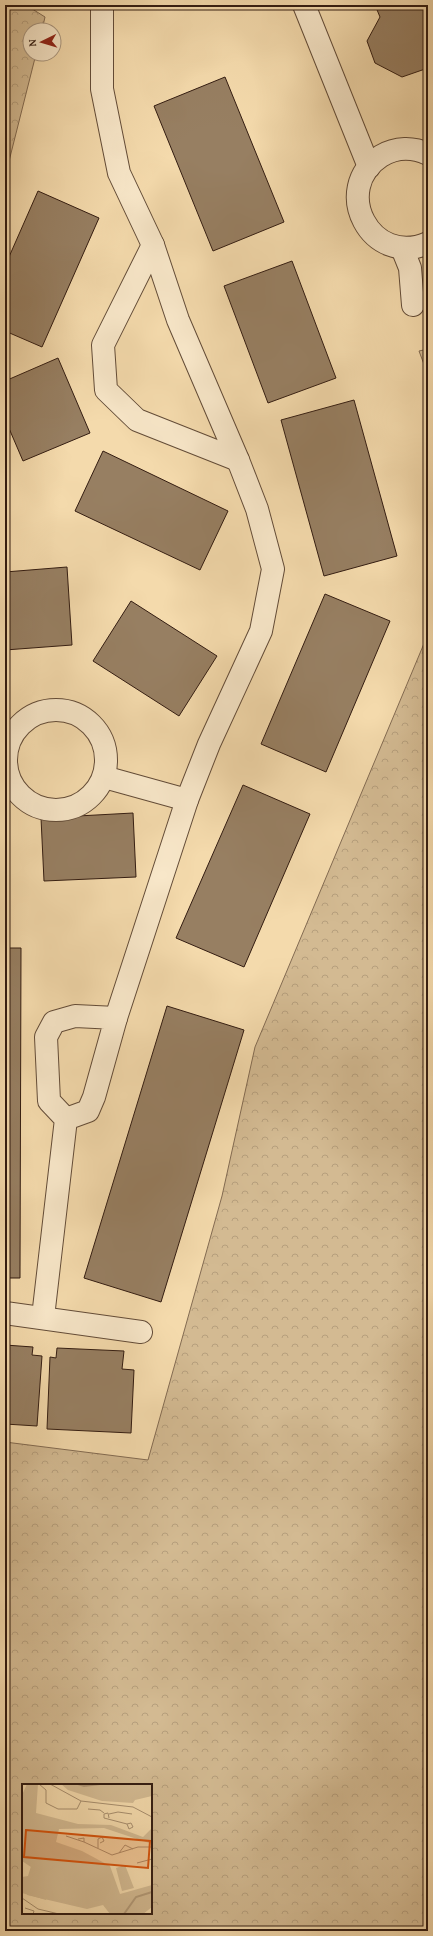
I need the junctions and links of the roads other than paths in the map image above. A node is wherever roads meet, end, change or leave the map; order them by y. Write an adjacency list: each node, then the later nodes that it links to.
1 (102, 5): 6 (lane)
2 (304, 5): 4 (lane)
3 (428, 154): 4 (lane)
4 (369, 167): 7 (lane)
5 (428, 243): 7 (lane)
6 (153, 245): 9 (lane); 9 (lane)
7 (402, 248): 8 (lane)
8 (413, 306)
9 (238, 460): 11 (lane)
10 (104, 776): 10 (lane); 11 (lane)
11 (186, 800): 12 (lane)
12 (116, 1018): 13 (lane); 13 (lane)
13 (66, 1119): 15 (lane)
14 (5, 1313): 15 (lane)
15 (43, 1317): 16 (lane)
16 (141, 1332)

